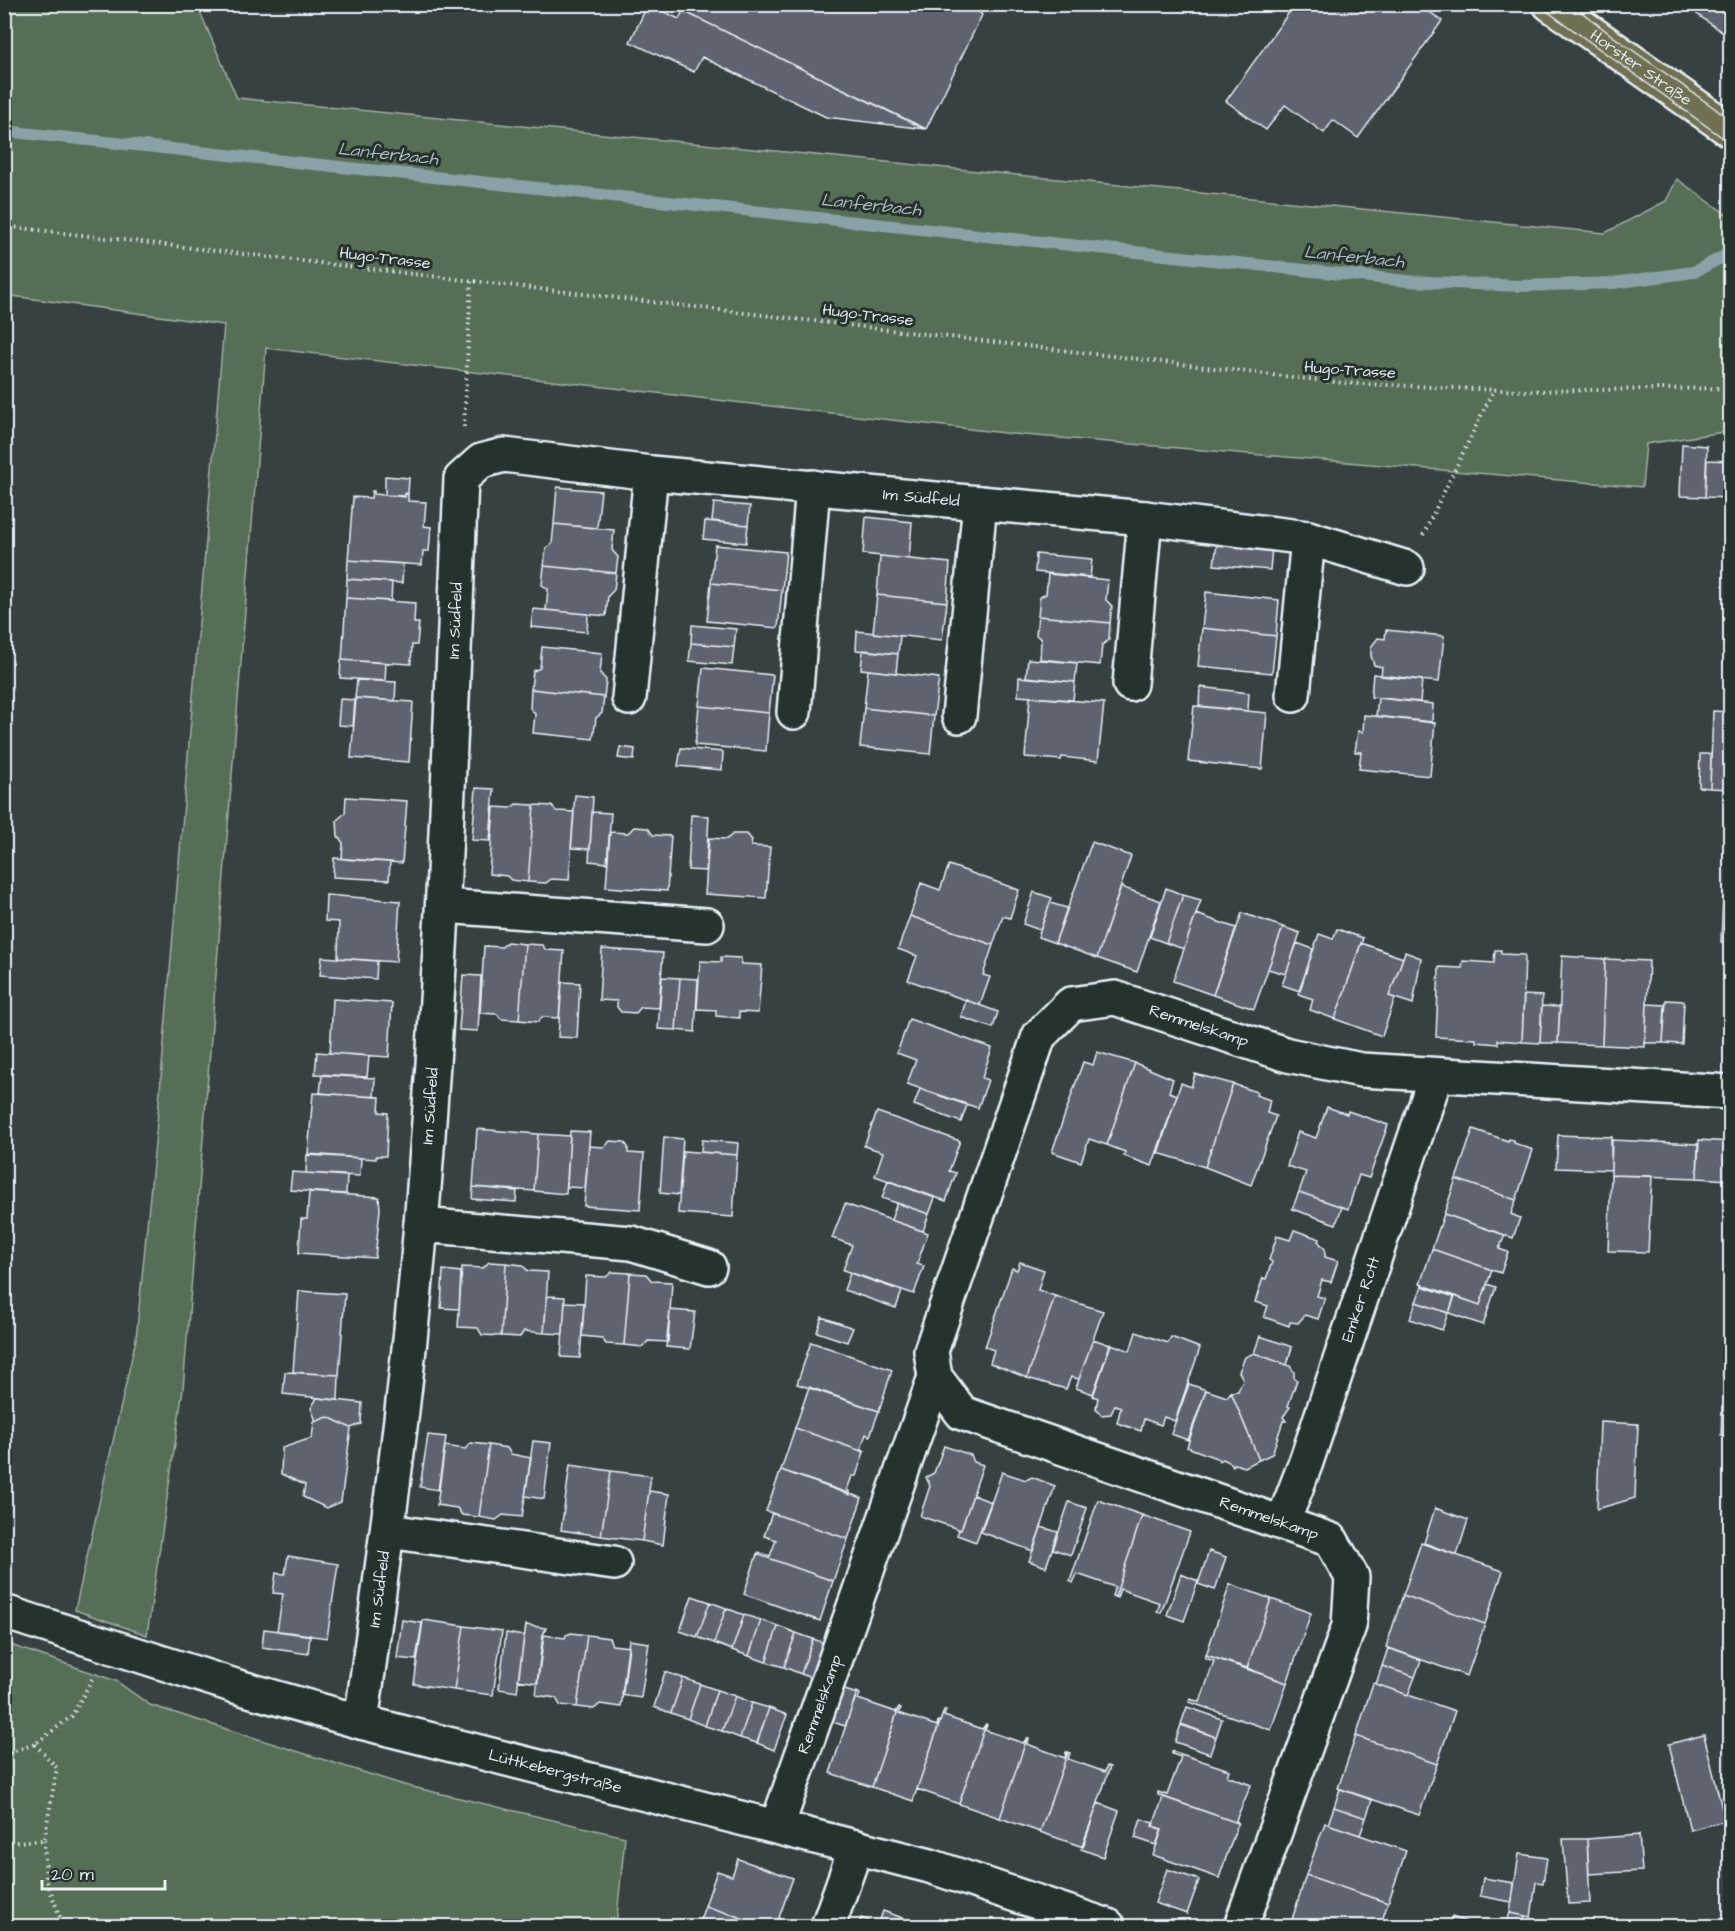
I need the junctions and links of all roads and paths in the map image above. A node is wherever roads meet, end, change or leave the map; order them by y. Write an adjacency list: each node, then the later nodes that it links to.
1 (1550, 4): 2 (main road, Horster Straße)
2 (1731, 130)
3 (4, 226): 4 (path, Hugo-Trasse)
4 (471, 281): 6 (path, Hugo-Trasse); 8 (path)
5 (1731, 388): 6 (path, Hugo-Trasse)
6 (1494, 389): 13 (path)
7 (651, 473): 8 (street, Im Südfeld); 9 (street, Im Südfeld); 16 (street)
8 (461, 479): 19 (street, Im Südfeld)
9 (813, 487): 10 (street, Im Südfeld); 17 (street)
10 (980, 503): 11 (street, Im Südfeld); 18 (street)
11 (1145, 518): 12 (street, Im Südfeld); 14 (street)
12 (1308, 538): 13 (street, Im Südfeld); 15 (street)
13 (1407, 568)
14 (1130, 684)
15 (1293, 695)
16 (629, 698)
17 (794, 712)
18 (959, 716)
19 (443, 906): 20 (street); 23 (street, Im Südfeld)
20 (707, 925)
21 (1436, 1075): 22 (street, Remmelskamp); 25 (street, Remmelskamp); 26 (street, Emker Rott)
22 (1731, 1092)
23 (421, 1226): 24 (street); 27 (street, Im Südfeld)
24 (709, 1267)
25 (935, 1377): 26 (street, Remmelskamp); 34 (street, Remmelskamp)
26 (1283, 1522): 41 (street, Remmelskamp)
27 (388, 1531): 28 (street); 31 (street, Im Südfeld)
28 (614, 1563)
29 (4, 1612): 30 (street, Lüttkebergstraße)
30 (110, 1647): 31 (street, Lüttkebergstraße); 32 (path)
31 (361, 1722): 34 (street, Lüttkebergstraße)
32 (35, 1744): 33 (path); 35 (path)
33 (4, 1755)
34 (777, 1826): 37 (street, Lüttkebergstraße)
35 (44, 1840): 36 (path); 38 (path)
36 (4, 1843)
37 (856, 1846): 39 (street); 40 (street, Lüttkebergstraße)
38 (60, 1926)
39 (828, 1926)
40 (1108, 1926)
41 (1241, 1926)

